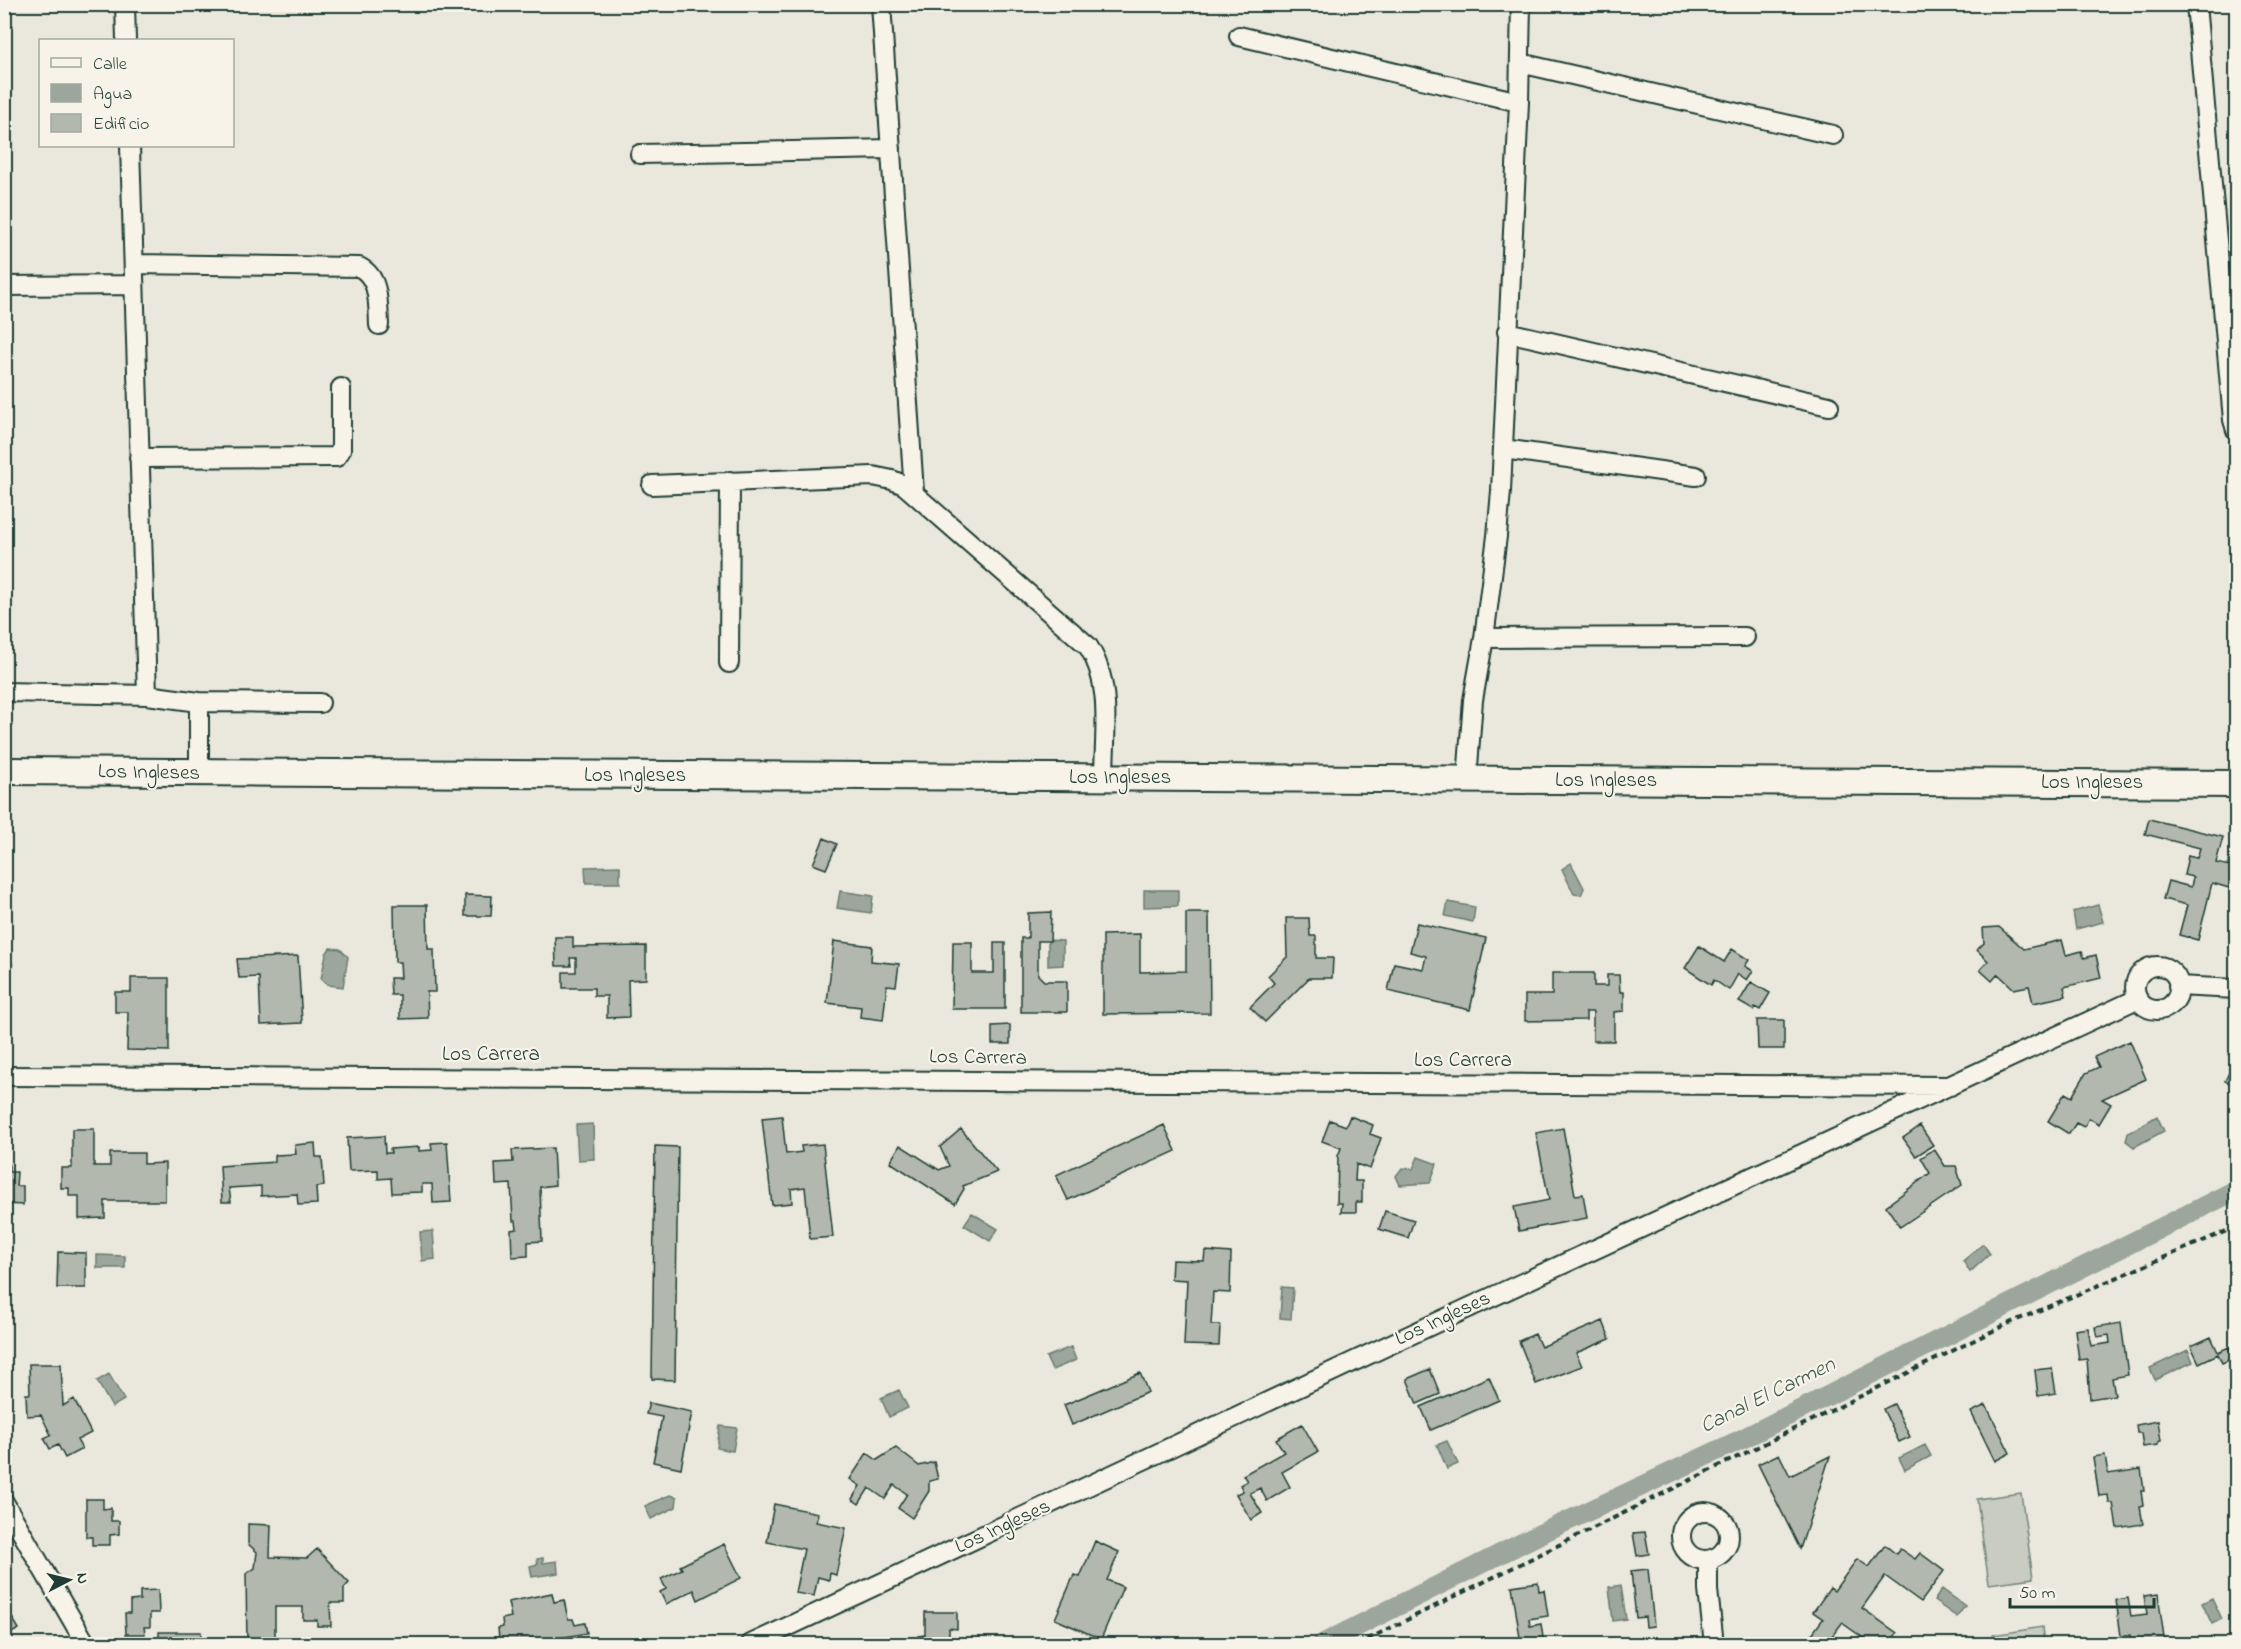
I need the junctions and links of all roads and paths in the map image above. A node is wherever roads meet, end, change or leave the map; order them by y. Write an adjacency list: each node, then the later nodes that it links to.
1 (125, 4): 6 (street)
2 (882, 4): 11 (street)
3 (1521, 4): 7 (street)
4 (2196, 4): 20 (street)
5 (1239, 36): 8 (street)
6 (126, 39)
7 (1520, 63): 8 (street); 9 (street)
8 (1519, 102): 17 (street)
9 (1833, 135)
10 (130, 147): 13 (street)
11 (891, 149): 12 (street); 26 (street)
12 (640, 154)
13 (134, 264): 14 (street); 16 (street)
14 (134, 285): 15 (street); 22 (street)
15 (4, 286)
16 (379, 325)
17 (1507, 332): 19 (street); 21 (street)
18 (341, 388): 22 (street)
19 (1829, 406)
20 (2236, 430)
21 (1503, 449): 23 (street); 28 (street)
22 (139, 458): 31 (street)
23 (1696, 476)
24 (730, 481): 25 (street); 26 (street); 29 (street)
25 (652, 485)
26 (914, 492): 36 (street)
27 (1745, 637): 28 (street)
28 (1484, 639): 37 (street)
29 (729, 663)
30 (4, 692): 31 (street)
31 (147, 695): 32 (street)
32 (199, 702): 33 (street); 35 (street)
33 (321, 703)
34 (4, 771): 35 (street, Los Ingleses)
35 (200, 773): 36 (street, Los Ingleses)
36 (1104, 778): 37 (street, Los Ingleses)
37 (1467, 780): 38 (street, Los Ingleses)
38 (2236, 784)
39 (2178, 986): 40 (street); 41 (street); 41 (street)
40 (2236, 989)
41 (2137, 999): 43 (street, Los Ingleses)
42 (4, 1076): 43 (street, Los Carrera)
43 (1950, 1086): 48 (street, Los Ingleses)
44 (2236, 1227): 49 (path)
45 (4, 1502): 47 (street)
46 (1708, 1560): 50 (street)
47 (86, 1644)
48 (751, 1644)
49 (1358, 1644)
50 (1714, 1644)

